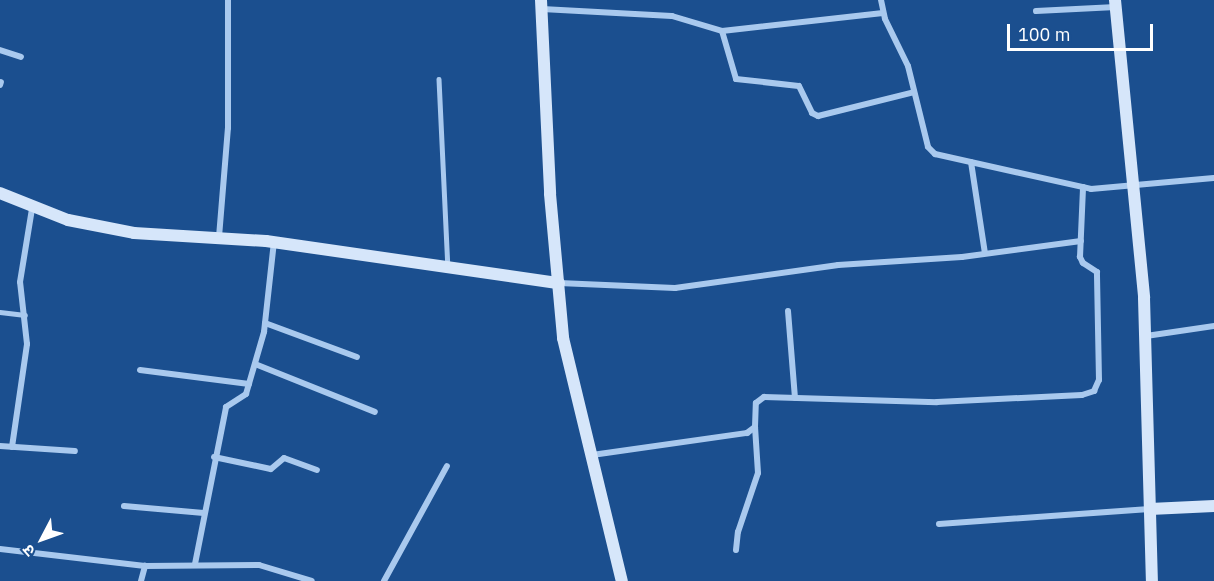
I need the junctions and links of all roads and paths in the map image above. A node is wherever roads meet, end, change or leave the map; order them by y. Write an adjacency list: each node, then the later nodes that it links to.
1 (228, 0): 18 (street)
2 (881, 0): 6 (street)
3 (1115, 3): 5 (street); 15 (street)
4 (541, 4): 7 (street); 23 (street)
5 (1036, 11)
6 (883, 13): 7 (street); 11 (street)
7 (722, 31): 11 (street)
8 (0, 50): 9 (street)
9 (21, 57)
10 (439, 79): 22 (lane)
11 (914, 92): 12 (street)
12 (971, 162): 14 (street); 21 (street)
13 (1214, 178): 15 (street)
14 (1083, 187): 15 (street); 19 (street)
15 (1132, 188): 29 (street)
16 (0, 193): 17 (street)
17 (32, 208): 18 (street); 26 (street)
18 (219, 237): 20 (street)
19 (1081, 241): 21 (street); 34 (street)
20 (274, 242): 22 (street); 27 (street)
21 (985, 253): 23 (street)
22 (448, 267): 23 (street)
23 (559, 283): 40 (street)
24 (788, 311): 34 (street)
25 (0, 312): 26 (lane)
26 (25, 315): 38 (street)
27 (265, 323): 30 (street); 31 (street)
28 (1214, 326): 29 (street)
29 (1146, 336): 46 (street)
30 (357, 357)
31 (255, 364): 33 (street); 35 (street)
32 (140, 370): 33 (street)
33 (249, 384): 41 (street)
34 (795, 398): 36 (street)
35 (375, 412)
36 (755, 427): 40 (street); 50 (street)
37 (0, 446): 38 (street)
38 (12, 447): 39 (street)
39 (75, 452)
40 (592, 455): 56 (street)
41 (214, 457): 43 (street); 47 (street)
42 (447, 466): 55 (street)
43 (317, 470)
44 (124, 506): 47 (street)
45 (1214, 506): 46 (street)
46 (1150, 508): 48 (street); 57 (street)
47 (204, 513): 51 (street)
48 (939, 524)
49 (0, 549): 52 (street)
50 (736, 550)
51 (195, 564): 52 (street); 54 (street)
52 (145, 566): 53 (street)
53 (141, 581)
54 (312, 581)
55 (384, 581)
56 (622, 581)
57 (1152, 581)

